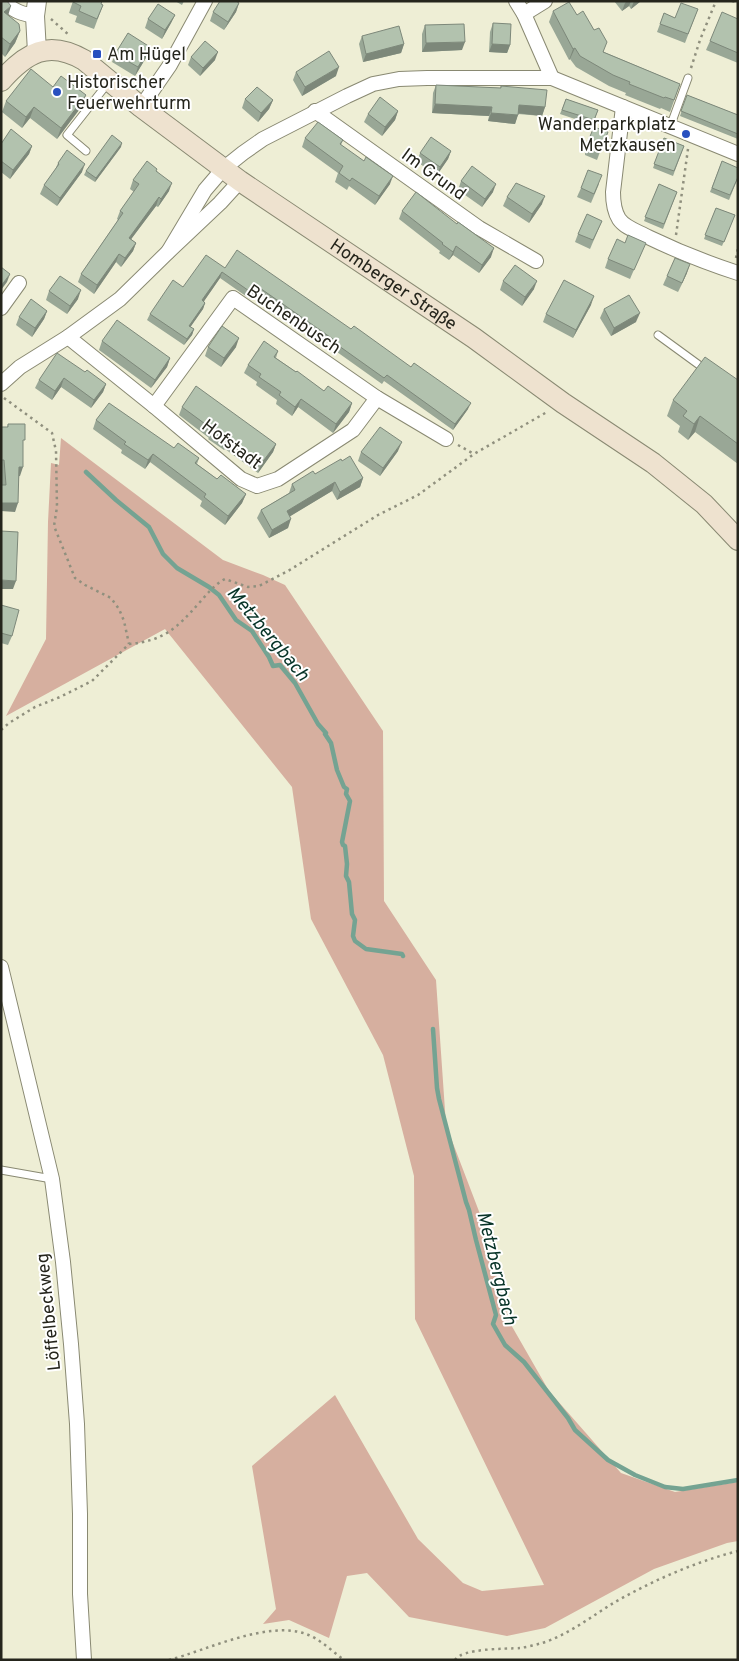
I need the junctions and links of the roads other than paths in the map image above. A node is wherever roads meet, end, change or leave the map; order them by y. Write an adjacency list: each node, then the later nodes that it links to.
1 (4, 1): 5 (street)
2 (205, 1): 12 (street)
3 (516, 1): 6 (street)
4 (545, 1): 6 (street)
5 (36, 12): 7 (street)
6 (524, 14): 8 (street)
7 (37, 52): 10 (main road, Homberger Straße); 11 (main road)
8 (552, 78): 13 (street); 14 (street)
9 (688, 78): 15 (lane)
10 (110, 80): 12 (main road, Homberger Straße); 16 (lane)
11 (1, 81)
12 (141, 107): 18 (main road, Homberger Straße)
13 (623, 107): 15 (street); 22 (street)
14 (314, 111): 18 (street); 21 (street, Im Grund)
15 (670, 127): 17 (street)
16 (86, 151)
17 (738, 154)
18 (224, 169): 19 (main road, Homberger Straße); 20 (street)
19 (240, 181): 20 (street); 32 (main road, Homberger Straße)
20 (168, 252): 26 (street)
21 (536, 261)
22 (738, 273)
23 (19, 283): 24 (street)
24 (1, 308)
25 (658, 334): 27 (lane)
26 (68, 337): 28 (street); 30 (street, Hofstadt)
27 (710, 373)
28 (1, 384)
29 (377, 398): 30 (street, Hofstadt); 30 (street, Buchenbusch); 31 (street, Buchenbusch)
30 (154, 406)
31 (446, 439)
32 (738, 540)
33 (1, 967): 35 (street, Löffelbeckweg)
34 (1, 1170): 35 (lane)
35 (52, 1179): 36 (street, Löffelbeckweg)
36 (84, 1660)

